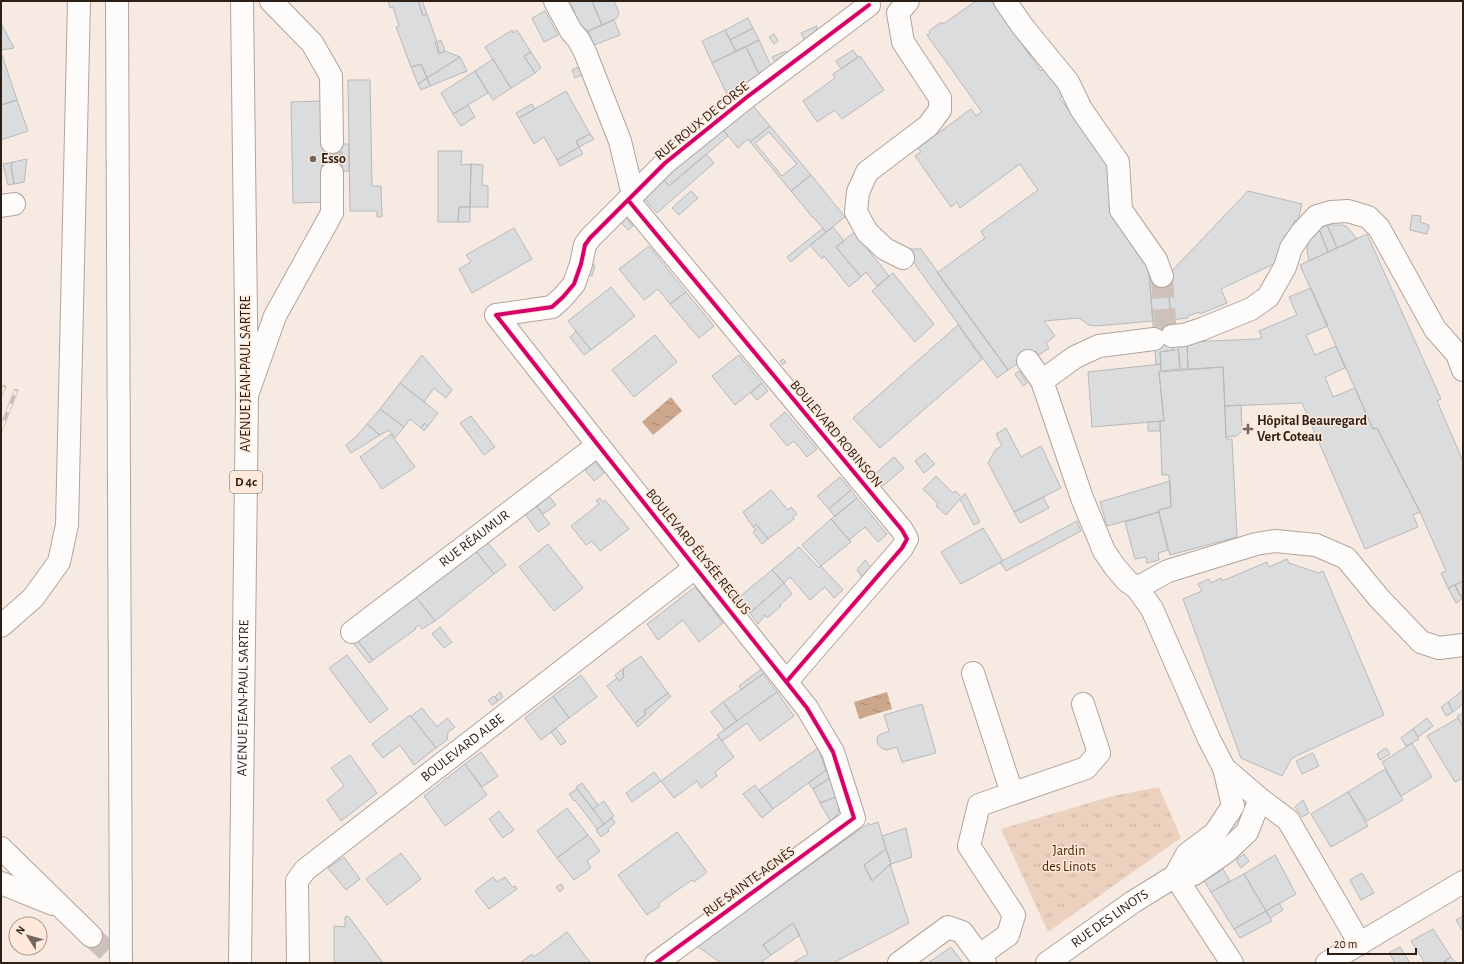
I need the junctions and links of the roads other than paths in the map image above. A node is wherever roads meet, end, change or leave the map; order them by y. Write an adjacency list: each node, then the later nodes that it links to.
1 (79, 1): 22 (main road)
2 (117, 1): 40 (main road)
3 (242, 1): 18 (main road, AVENUE JEAN-PAUL SARTRE / D 4c)
4 (271, 1): 9 (main road)
5 (555, 1): 11 (main road)
6 (908, 1): 12 (main road)
7 (1006, 1): 13 (main road)
8 (869, 5): 11 (main road, RUE ROUX DE CORSE)
9 (332, 142)
10 (332, 173): 18 (main road)
11 (630, 197): 14 (main road, RUE ROUX DE CORSE); 26 (main road, BOULEVARD ROBINSON)
12 (903, 258)
13 (1162, 276)
14 (496, 315): 19 (main road, BOULEVARD ÉLYSÉE RECLUS)
15 (1028, 361): 17 (main road)
16 (1463, 370): 17 (main road)
17 (1042, 381): 21 (main road)
18 (247, 396): 41 (main road, AVENUE JEAN-PAUL SARTRE / D 4c)
19 (598, 445): 20 (main road, BOULEVARD ÉLYSÉE RECLUS); 23 (main road, RUE RÉAUMUR)
20 (696, 567): 26 (main road, BOULEVARD ÉLYSÉE RECLUS); 42 (main road, BOULEVARD ALBE)
21 (1137, 588): 24 (main road); 28 (main road)
22 (1, 626)
23 (352, 632)
24 (1463, 645)
25 (973, 673): 29 (main road)
26 (787, 681): 31 (main road, BOULEVARD ÉLYSÉE RECLUS)
27 (1083, 704): 29 (main road)
28 (1224, 768): 30 (main road); 33 (main road)
29 (1012, 793): 39 (main road)
30 (1260, 799): 33 (main road); 38 (main road)
31 (854, 818): 43 (main road, RUE SAINTE-AGNÈS)
32 (1, 848): 36 (main road)
33 (1175, 876): 45 (main road, RUE DES LINOTS); 46 (main road)
34 (1463, 882): 38 (main road)
35 (1, 883): 36 (main road)
36 (63, 908): 37 (main road)
37 (91, 936)
38 (1360, 944): 47 (main road)
39 (983, 959): 44 (main road)
40 (121, 963)
41 (240, 963)
42 (298, 963)
43 (656, 963)
44 (899, 963)
45 (1047, 963)
46 (1232, 963)
47 (1327, 963)

